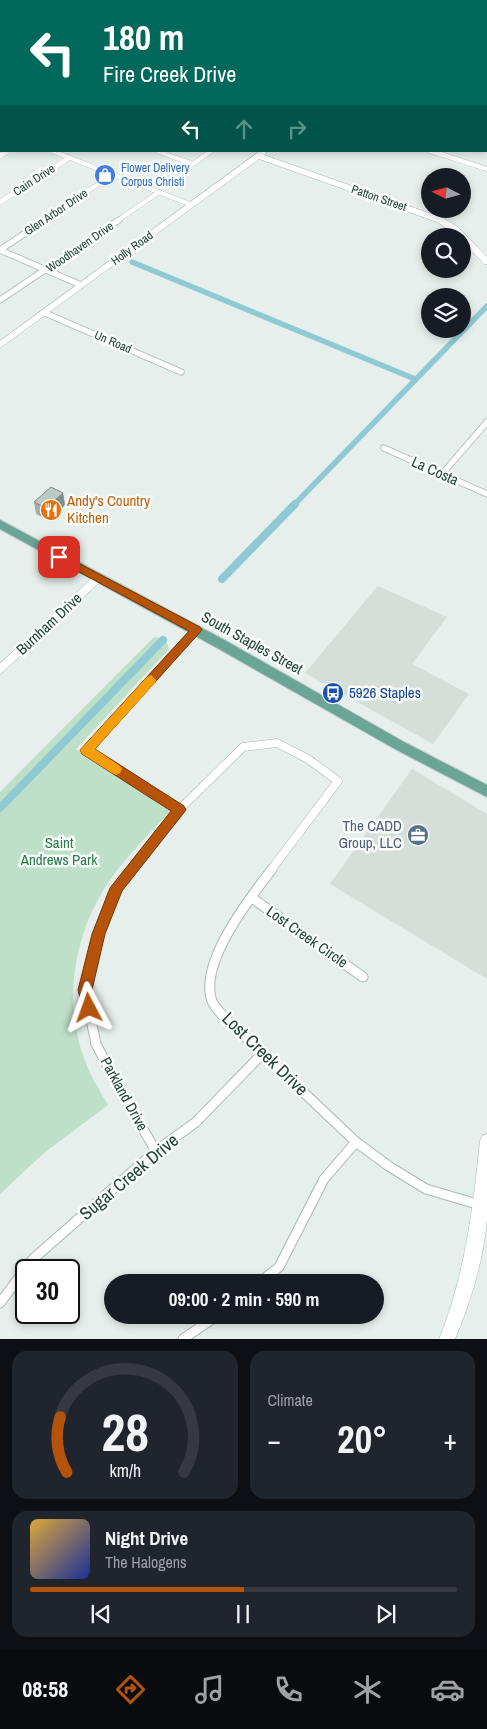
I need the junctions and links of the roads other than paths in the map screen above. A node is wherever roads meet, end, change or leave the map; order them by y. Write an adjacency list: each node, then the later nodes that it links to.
1 (54, 152): 6 (street)
2 (160, 152): 3 (street)
3 (211, 152)
4 (434, 152): 7 (street)
5 (262, 154): 11 (main road, Holly Road); 13 (main road, Patton Street)
6 (69, 158): 8 (street); 10 (street, Cain Drive)
7 (487, 169)
8 (112, 174): 9 (street); 12 (street, Glen Arbor Drive)
9 (159, 192): 11 (street); 14 (street, Woodhaven Drive)
10 (0, 202)
11 (192, 204): 15 (main road, Holly Road)
12 (0, 250): 14 (street)
13 (487, 262)
14 (48, 269): 15 (street); 16 (street, Woodhaven Drive)
15 (81, 285): 17 (main road, Holly Road)
16 (0, 300)
17 (45, 313): 18 (main road, Holly Road); 19 (street, Un Road)
18 (0, 345)
19 (181, 372)
20 (487, 422): 22 (street)
21 (384, 448): 22 (street, La Costa)
22 (442, 474): 23 (street, La Costa)
23 (487, 494)
24 (0, 524): 25 (main road, South Staples Street)
25 (98, 578): 26 (main road, South Staples Street); 27 (street, Burnham Drive)
26 (196, 630): 29 (main road, South Staples Street); 30 (street)
27 (0, 669)
28 (338, 781): 30 (street, Parkland Drive); 31 (street, Lost Creek Drive)
29 (487, 791)
30 (179, 810): 36 (street, Parkland Drive)
31 (252, 898): 32 (street, Lost Creek Circle); 33 (street, Lost Creek Drive)
32 (363, 976)
33 (262, 1054): 35 (street, Lost Creek Drive); 36 (street, Sugar Creek Drive)
34 (487, 1141): 37 (main road)
35 (356, 1142): 37 (street, Lost Creek Drive); 38 (street)
36 (156, 1152): 39 (street, Sugar Creek Drive)
37 (484, 1206): 42 (main road)
38 (270, 1274)
39 (0, 1303)
40 (204, 1324): 41 (street)
41 (182, 1339)
42 (448, 1339)

